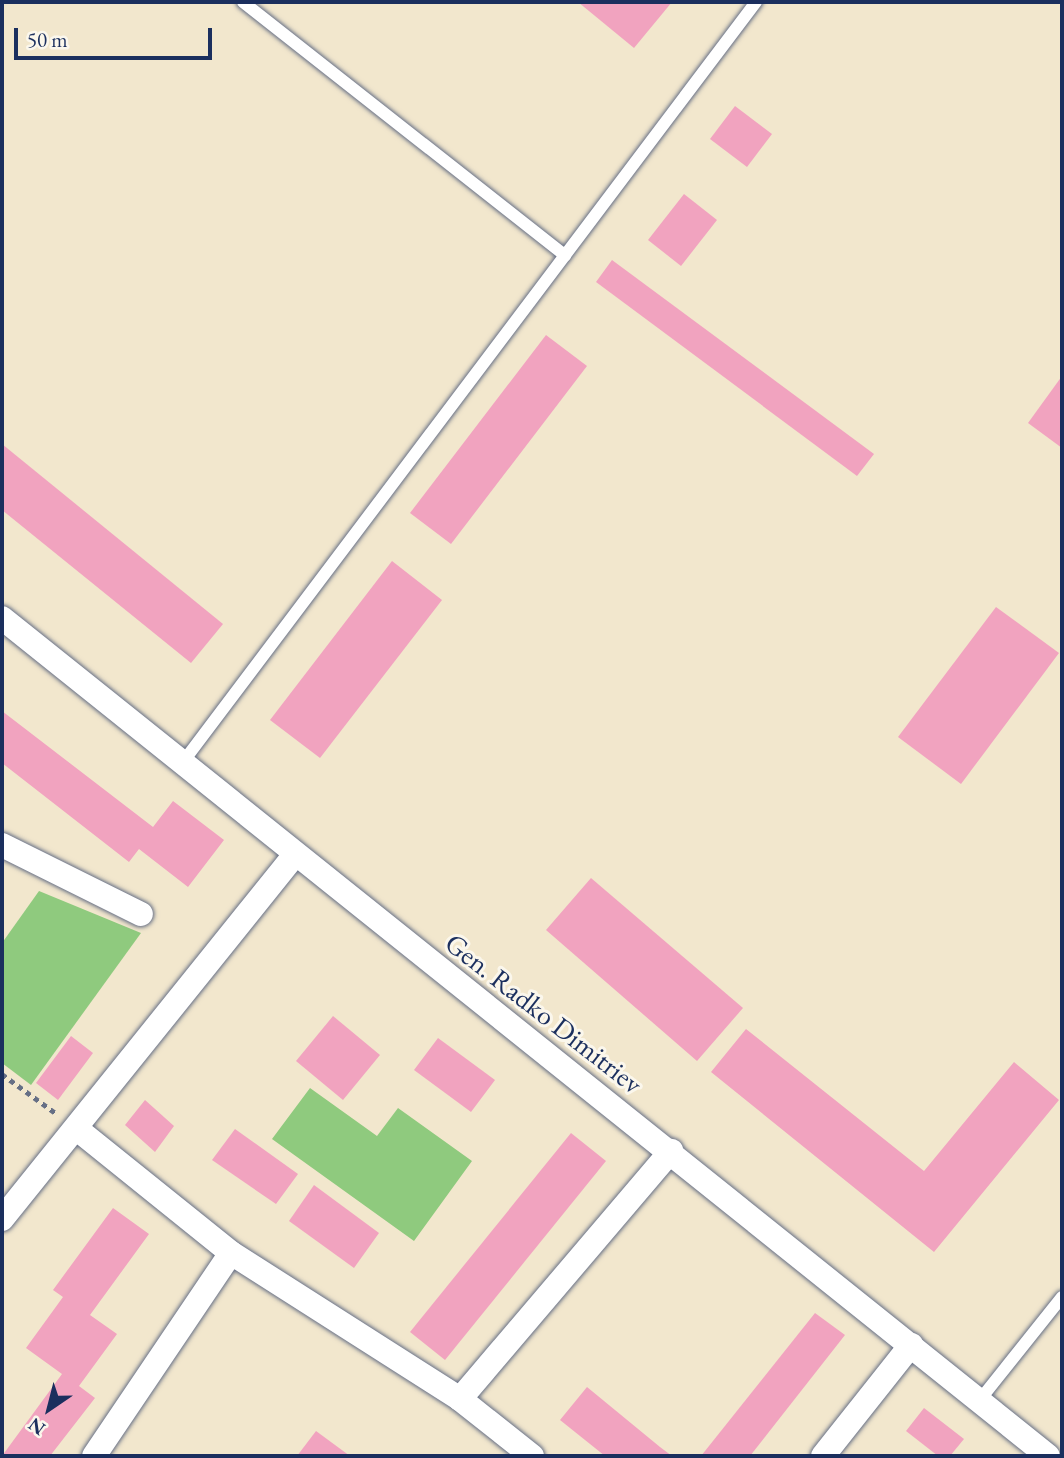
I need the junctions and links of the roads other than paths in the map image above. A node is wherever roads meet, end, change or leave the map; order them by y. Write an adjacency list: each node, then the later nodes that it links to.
1 (243, 2): 3 (lane)
2 (756, 2): 3 (lane)
3 (565, 256): 5 (lane)
4 (2, 618): 5 (street, Gen. Radko Dimitriev)
5 (180, 766): 7 (street, Gen. Radko Dimitriev)
6 (2, 845): 8 (street)
7 (296, 855): 9 (street); 10 (street, Gen. Radko Dimitriev)
8 (141, 914)
9 (77, 1129): 11 (street); 12 (street)
10 (671, 1151): 14 (street, Gen. Radko Dimitriev); 15 (street)
11 (2, 1219)
12 (231, 1253): 15 (street); 17 (street)
13 (1062, 1297): 16 (lane)
14 (911, 1345): 16 (street, Gen. Radko Dimitriev); 19 (street)
15 (460, 1399): 18 (street)
16 (979, 1401): 20 (street, Gen. Radko Dimitriev)
17 (94, 1456)
18 (531, 1456)
19 (823, 1456)
20 (1048, 1456)

